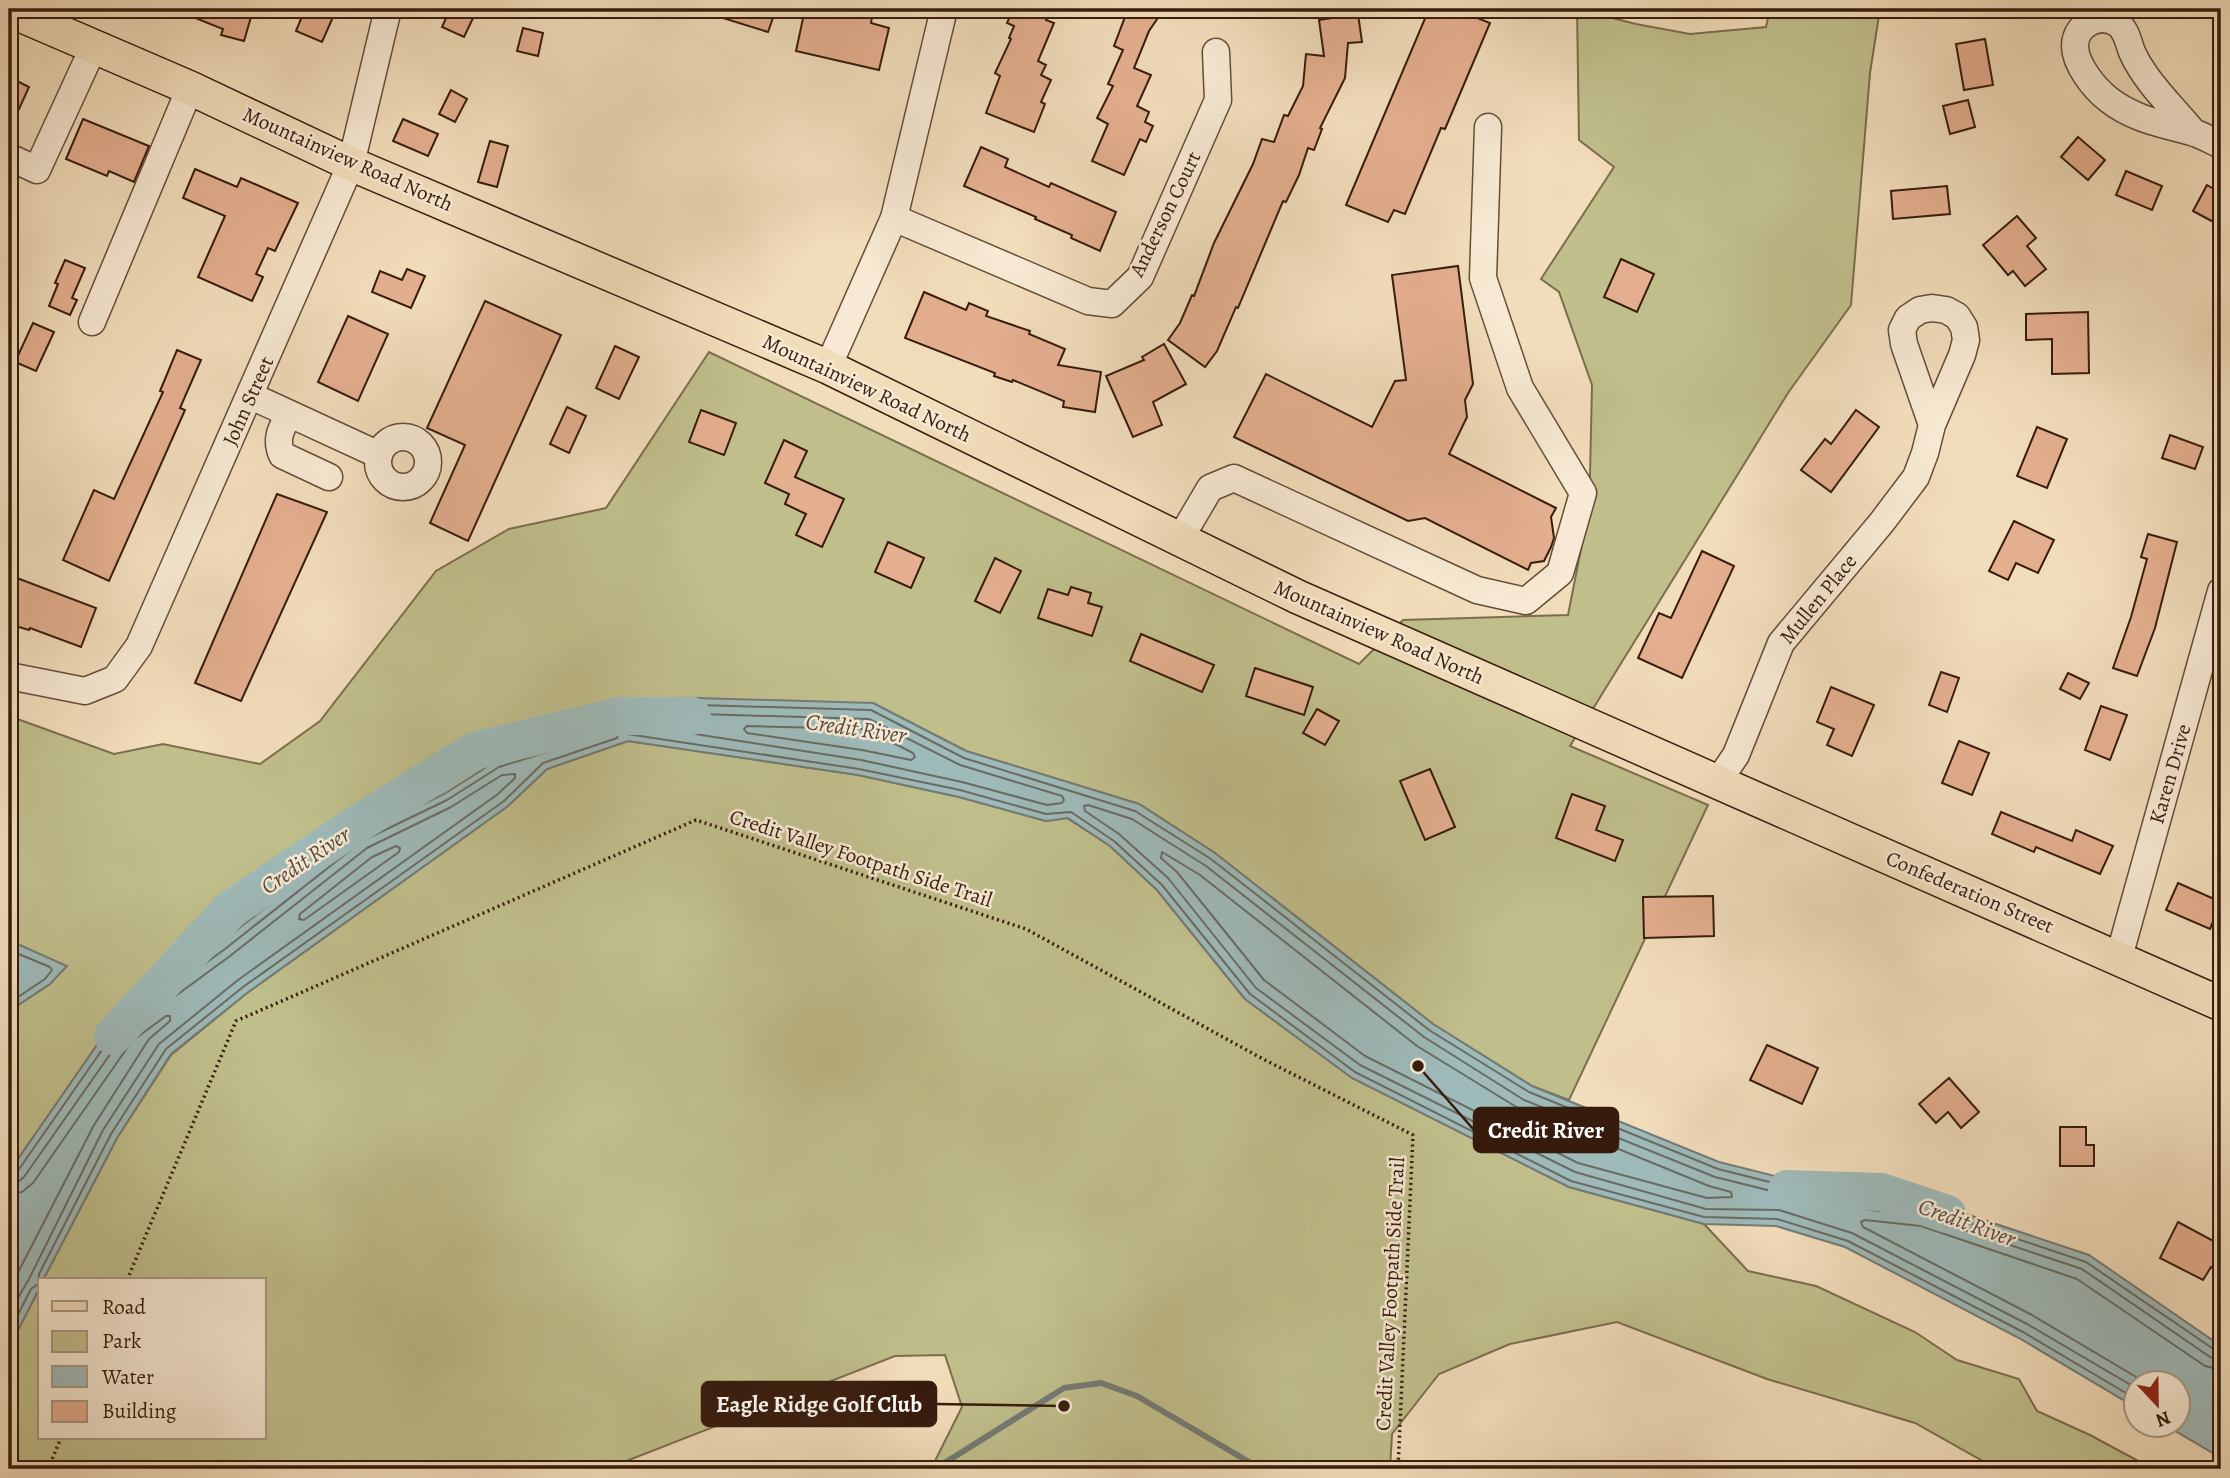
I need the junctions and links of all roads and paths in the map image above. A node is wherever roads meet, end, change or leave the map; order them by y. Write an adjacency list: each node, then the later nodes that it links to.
1 (388, 9): 11 (street, John Street)
2 (944, 9): 12 (street)
3 (9, 10): 4 (main road, Mountainview Road North)
4 (94, 46): 6 (main road, Mountainview Road North); 10 (street)
5 (1216, 52): 12 (street, Anderson Court)
6 (190, 88): 11 (main road, Mountainview Road North); 13 (street)
7 (1488, 127): 20 (street)
8 (2194, 133): 8 (street); 9 (street)
9 (2221, 145)
10 (9, 157)
11 (351, 164): 14 (main road, Mountainview Road North); 15 (street, John Street)
12 (894, 218): 14 (street)
13 (92, 322)
14 (828, 367): 20 (main road, Mountainview Road North)
15 (251, 396): 16 (street); 22 (street, John Street)
16 (289, 414): 18 (street); 19 (street)
17 (1932, 425): 23 (street, Mullen Place)
18 (379, 455)
19 (329, 477)
20 (1180, 539): 23 (main road, Mountainview Road North)
21 (2221, 591): 24 (street, Karen Drive)
22 (9, 676)
23 (1717, 783): 24 (main road, Confederation Street)
24 (2119, 957): 25 (main road, Confederation Street)
25 (2221, 1004)
26 (128, 1278): 29 (path, Credit Valley Footpath Side Trail)
27 (60, 1440): 28 (path)
28 (48, 1469)
29 (1398, 1469)

